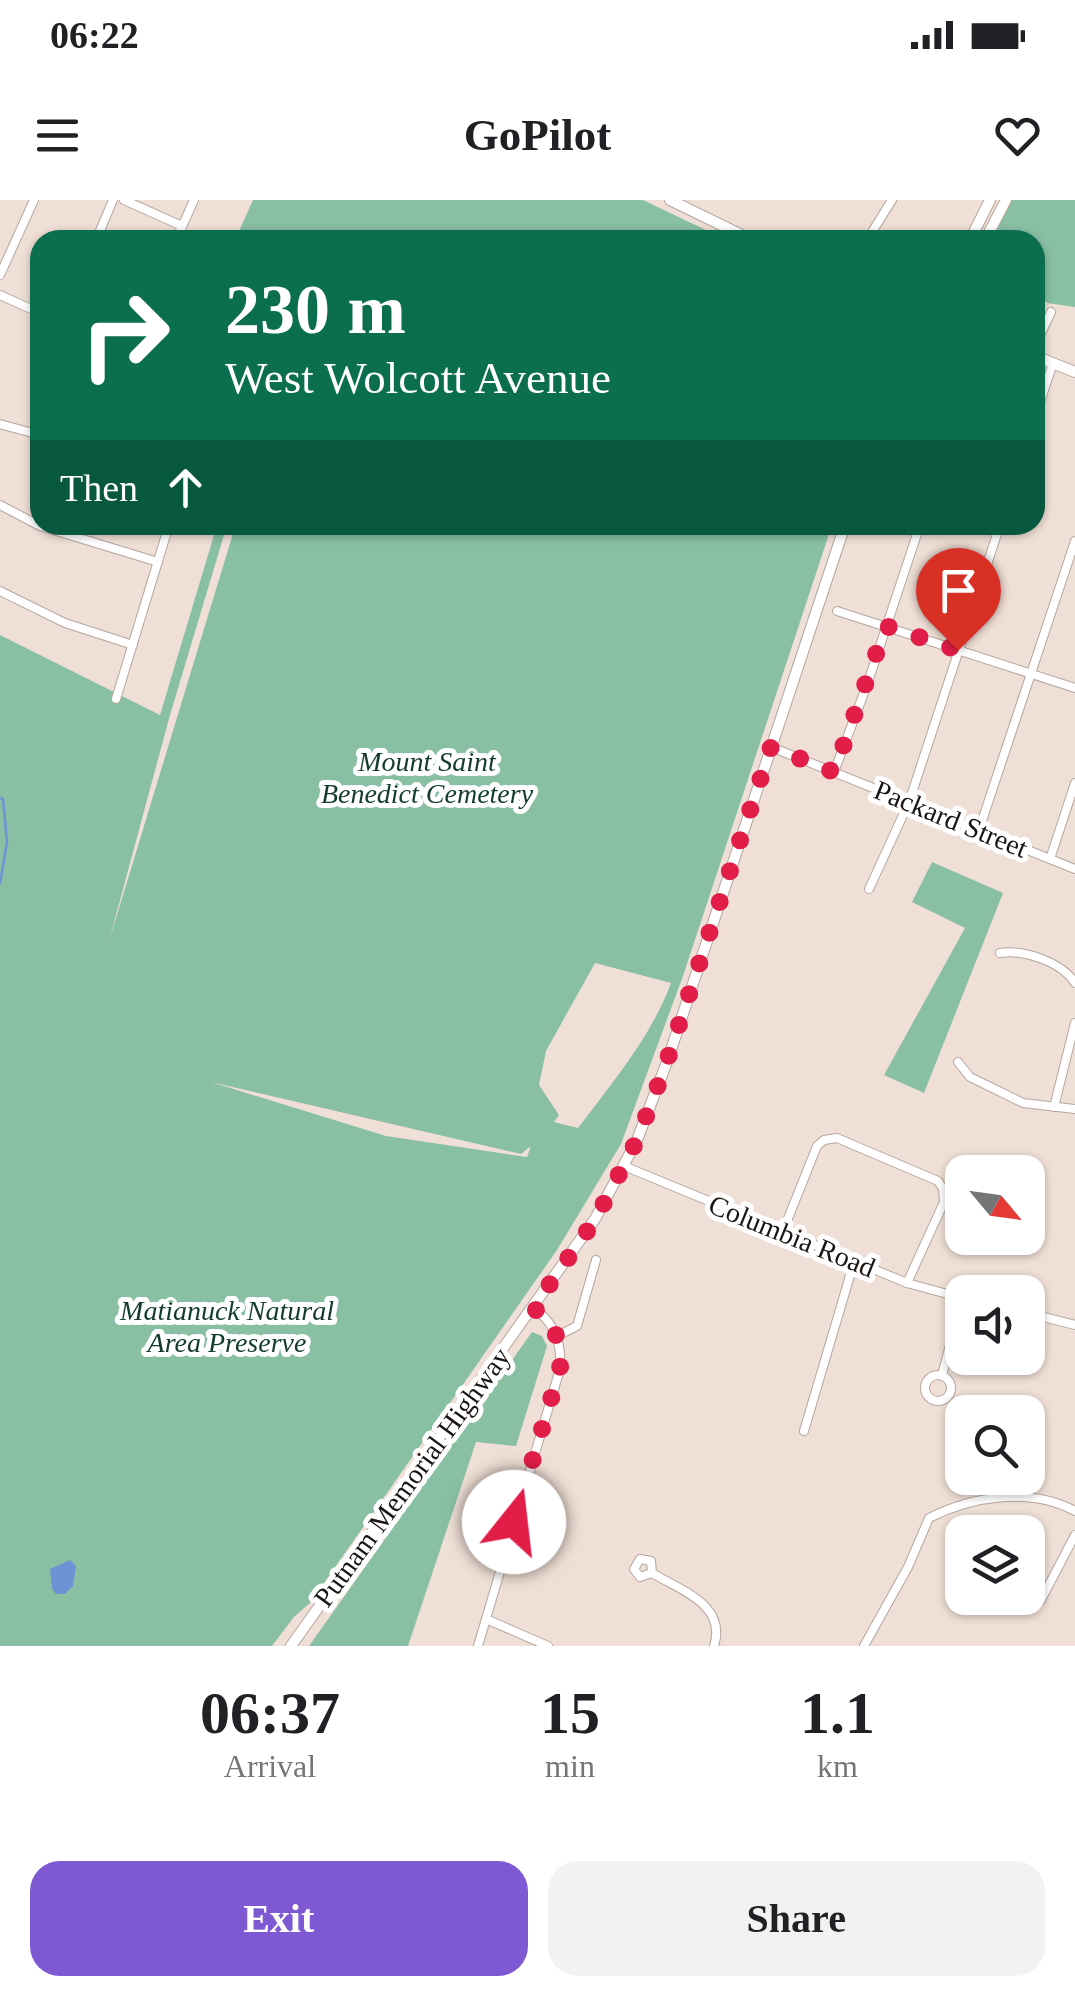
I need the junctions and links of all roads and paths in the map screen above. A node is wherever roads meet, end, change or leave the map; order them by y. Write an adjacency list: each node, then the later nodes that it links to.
1 (34, 200): 16 (street)
2 (113, 200): 10 (street)
3 (124, 200): 9 (street)
4 (194, 200): 9 (street)
5 (670, 200): 12 (main road)
6 (892, 200): 13 (street)
7 (990, 200): 14 (main road)
8 (1006, 200): 15 (main road)
9 (182, 226): 11 (street)
10 (100, 230)
11 (180, 230)
12 (732, 230)
13 (872, 230)
14 (975, 230)
15 (990, 230)
16 (0, 275)
17 (0, 295): 18 (street)
18 (30, 309)
19 (1051, 312): 20 (street)
20 (1045, 325)
21 (1045, 360): 22 (main road)
22 (1053, 363): 23 (main road); 24 (street)
23 (1075, 372)
24 (1045, 387)
25 (0, 424): 26 (street)
26 (30, 432)
27 (0, 505): 28 (street)
28 (30, 517)
29 (79, 535): 35 (street)
30 (166, 535): 35 (street)
31 (843, 535): 44 (main road, Putnam Memorial Highway)
32 (917, 535): 38 (street)
33 (997, 535): 40 (street)
34 (1075, 541): 41 (street)
35 (158, 562): 39 (street)
36 (0, 591): 39 (street)
37 (837, 611): 38 (street)
38 (886, 626): 40 (street); 45 (street)
39 (133, 645): 43 (street)
40 (958, 650): 41 (street); 47 (street)
41 (1031, 674): 42 (street); 48 (street)
42 (1075, 688)
43 (116, 699)
44 (771, 747): 45 (street, Packard Street); 58 (main road, Putnam Memorial Highway)
45 (834, 772): 47 (street, Packard Street)
46 (1075, 783): 49 (street)
47 (908, 802): 48 (street, Packard Street); 51 (street)
48 (979, 830): 49 (street, Packard Street)
49 (1050, 859): 50 (street, Packard Street)
50 (1075, 868)
51 (869, 889)
52 (1000, 953): 53 (street)
53 (1075, 983)
54 (1075, 1023): 56 (street)
55 (958, 1062): 56 (street)
56 (1054, 1107): 57 (street)
57 (1075, 1109)
58 (624, 1166): 59 (street, Columbia Road); 64 (main road, Putnam Memorial Highway)
59 (783, 1231): 61 (street, Columbia Road); 62 (street)
60 (596, 1260): 67 (street)
61 (854, 1262): 62 (street, Columbia Road); 70 (street)
62 (906, 1282): 63 (street, Columbia Road)
63 (945, 1294)
64 (533, 1308): 67 (street); 76 (main road, Putnam Memorial Highway)
65 (1045, 1318): 66 (street)
66 (1075, 1325)
67 (557, 1336): 75 (street)
68 (945, 1364): 69 (street)
69 (942, 1375)
70 (804, 1430)
71 (1075, 1511): 80 (street)
72 (1075, 1535): 74 (street)
73 (652, 1572): 79 (street)
74 (1045, 1591)
75 (486, 1619): 77 (street); 78 (street)
76 (291, 1646)
77 (478, 1646)
78 (548, 1646)
79 (714, 1646)
80 (864, 1646)

